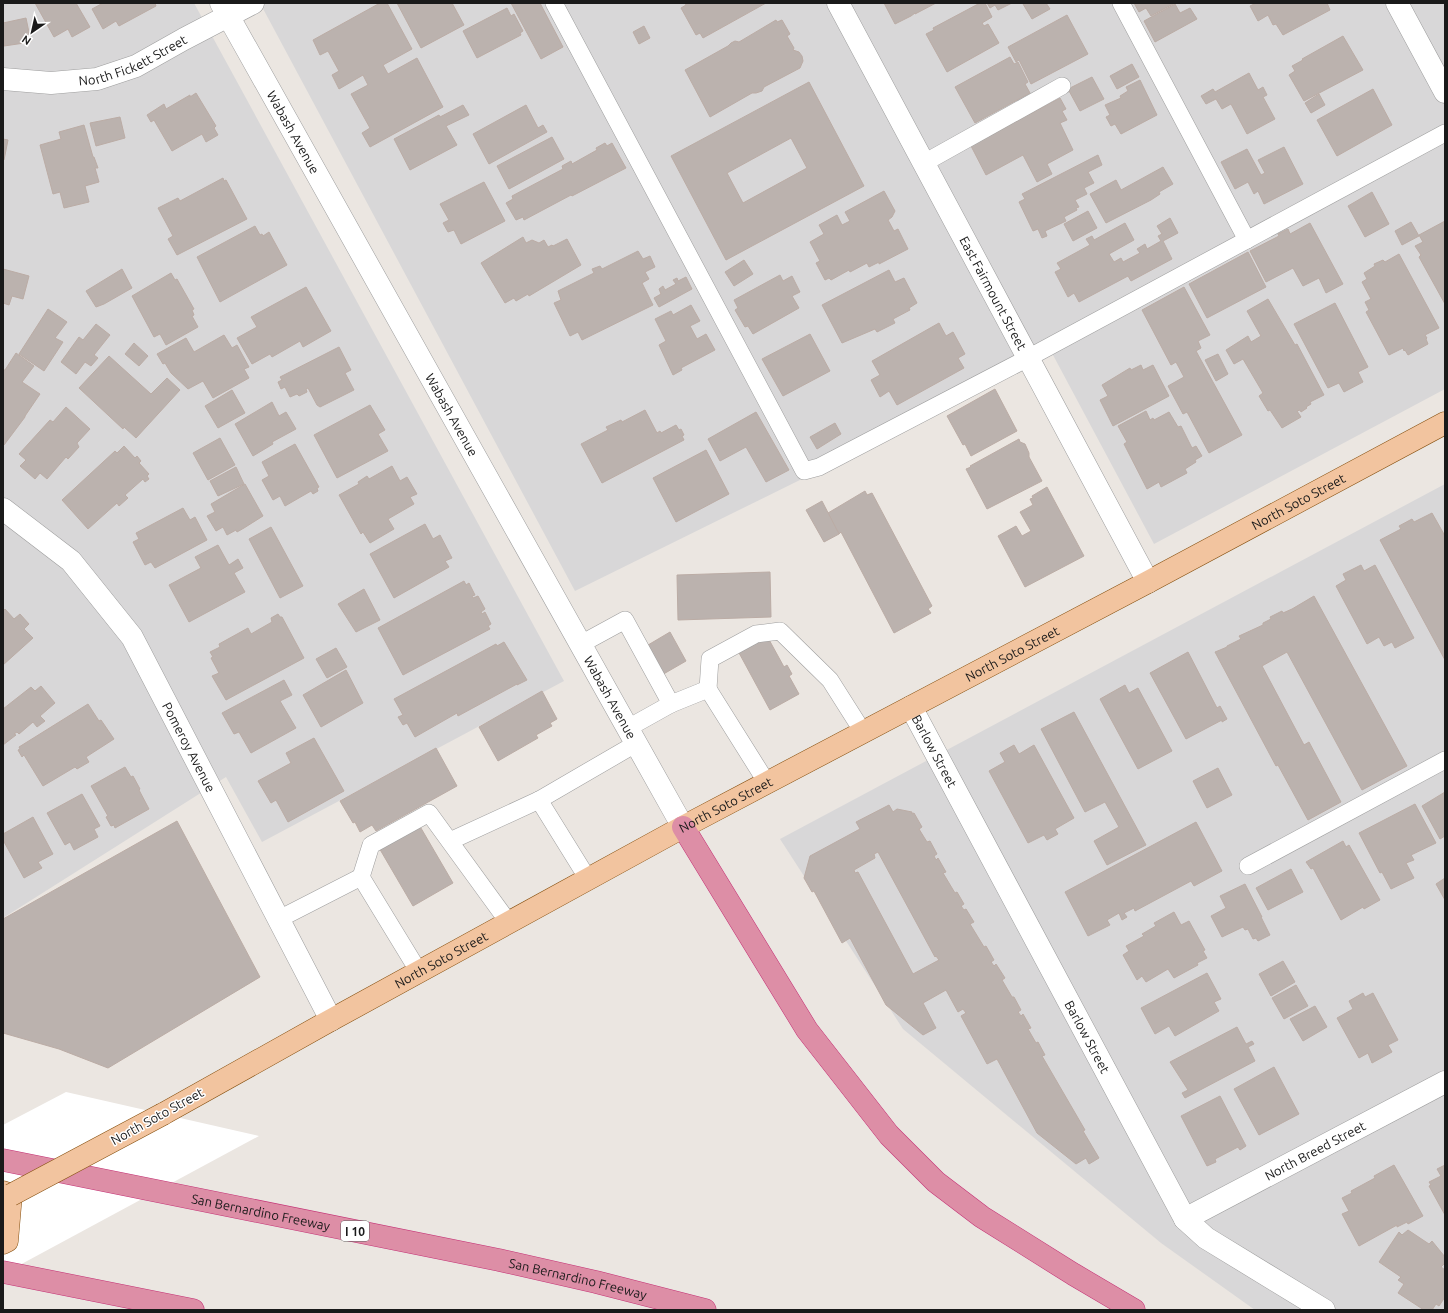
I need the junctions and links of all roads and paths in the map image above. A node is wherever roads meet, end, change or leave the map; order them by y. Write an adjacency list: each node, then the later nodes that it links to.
1 (253, 3): 6 (street, North Fickett Street)
2 (554, 3): 13 (lane)
3 (838, 3): 11 (street, East Fairmount Street)
4 (1121, 3): 12 (lane)
5 (1397, 3): 9 (street)
6 (225, 10): 7 (street, North Fickett Street); 17 (street, Wabash Avenue)
7 (3, 78)
8 (1062, 86): 11 (lane)
9 (1445, 92)
10 (1445, 133): 12 (lane)
11 (924, 163): 13 (street, East Fairmount Street)
12 (1247, 240): 13 (lane)
13 (1028, 358): 16 (street, East Fairmount Street)
14 (1445, 423): 16 (main road, North Soto Street)
15 (3, 509): 31 (street, Pomeroy Avenue)
16 (1148, 582): 20 (main road, North Soto Street)
17 (581, 644): 19 (lane); 22 (street, Wabash Avenue)
18 (708, 690): 19 (lane); 21 (lane); 24 (lane)
19 (671, 704): 22 (lane)
20 (911, 707): 21 (main road, North Soto Street); 38 (street, Barlow Street)
21 (863, 732): 24 (main road, North Soto Street)
22 (632, 736): 25 (lane); 26 (street, Wabash Avenue)
23 (1445, 760): 28 (lane)
24 (767, 783): 26 (main road, North Soto Street)
25 (539, 800): 27 (lane); 30 (lane)
26 (684, 827): 30 (main road, North Soto Street); 43 (highway)
27 (450, 841): 29 (lane); 32 (lane)
28 (1248, 866)
29 (361, 877): 31 (lane); 33 (lane)
30 (588, 879): 32 (main road, North Soto Street)
31 (278, 919): 34 (street, Pomeroy Avenue)
32 (508, 923): 33 (main road, North Soto Street)
33 (419, 972): 34 (main road, North Soto Street)
34 (331, 1020): 37 (main road, North Soto Street, bridge)
35 (1445, 1082): 38 (street, North Breed Street)
36 (3, 1160): 42 (highway, San Bernardino Freeway / I 10)
37 (7, 1194): 39 (main road, North Soto Street)
38 (1185, 1218): 44 (street, Barlow Street)
39 (3, 1243)
40 (3, 1272): 41 (highway)
41 (193, 1310)
42 (705, 1310)
43 (1134, 1310)
44 (1324, 1310)

